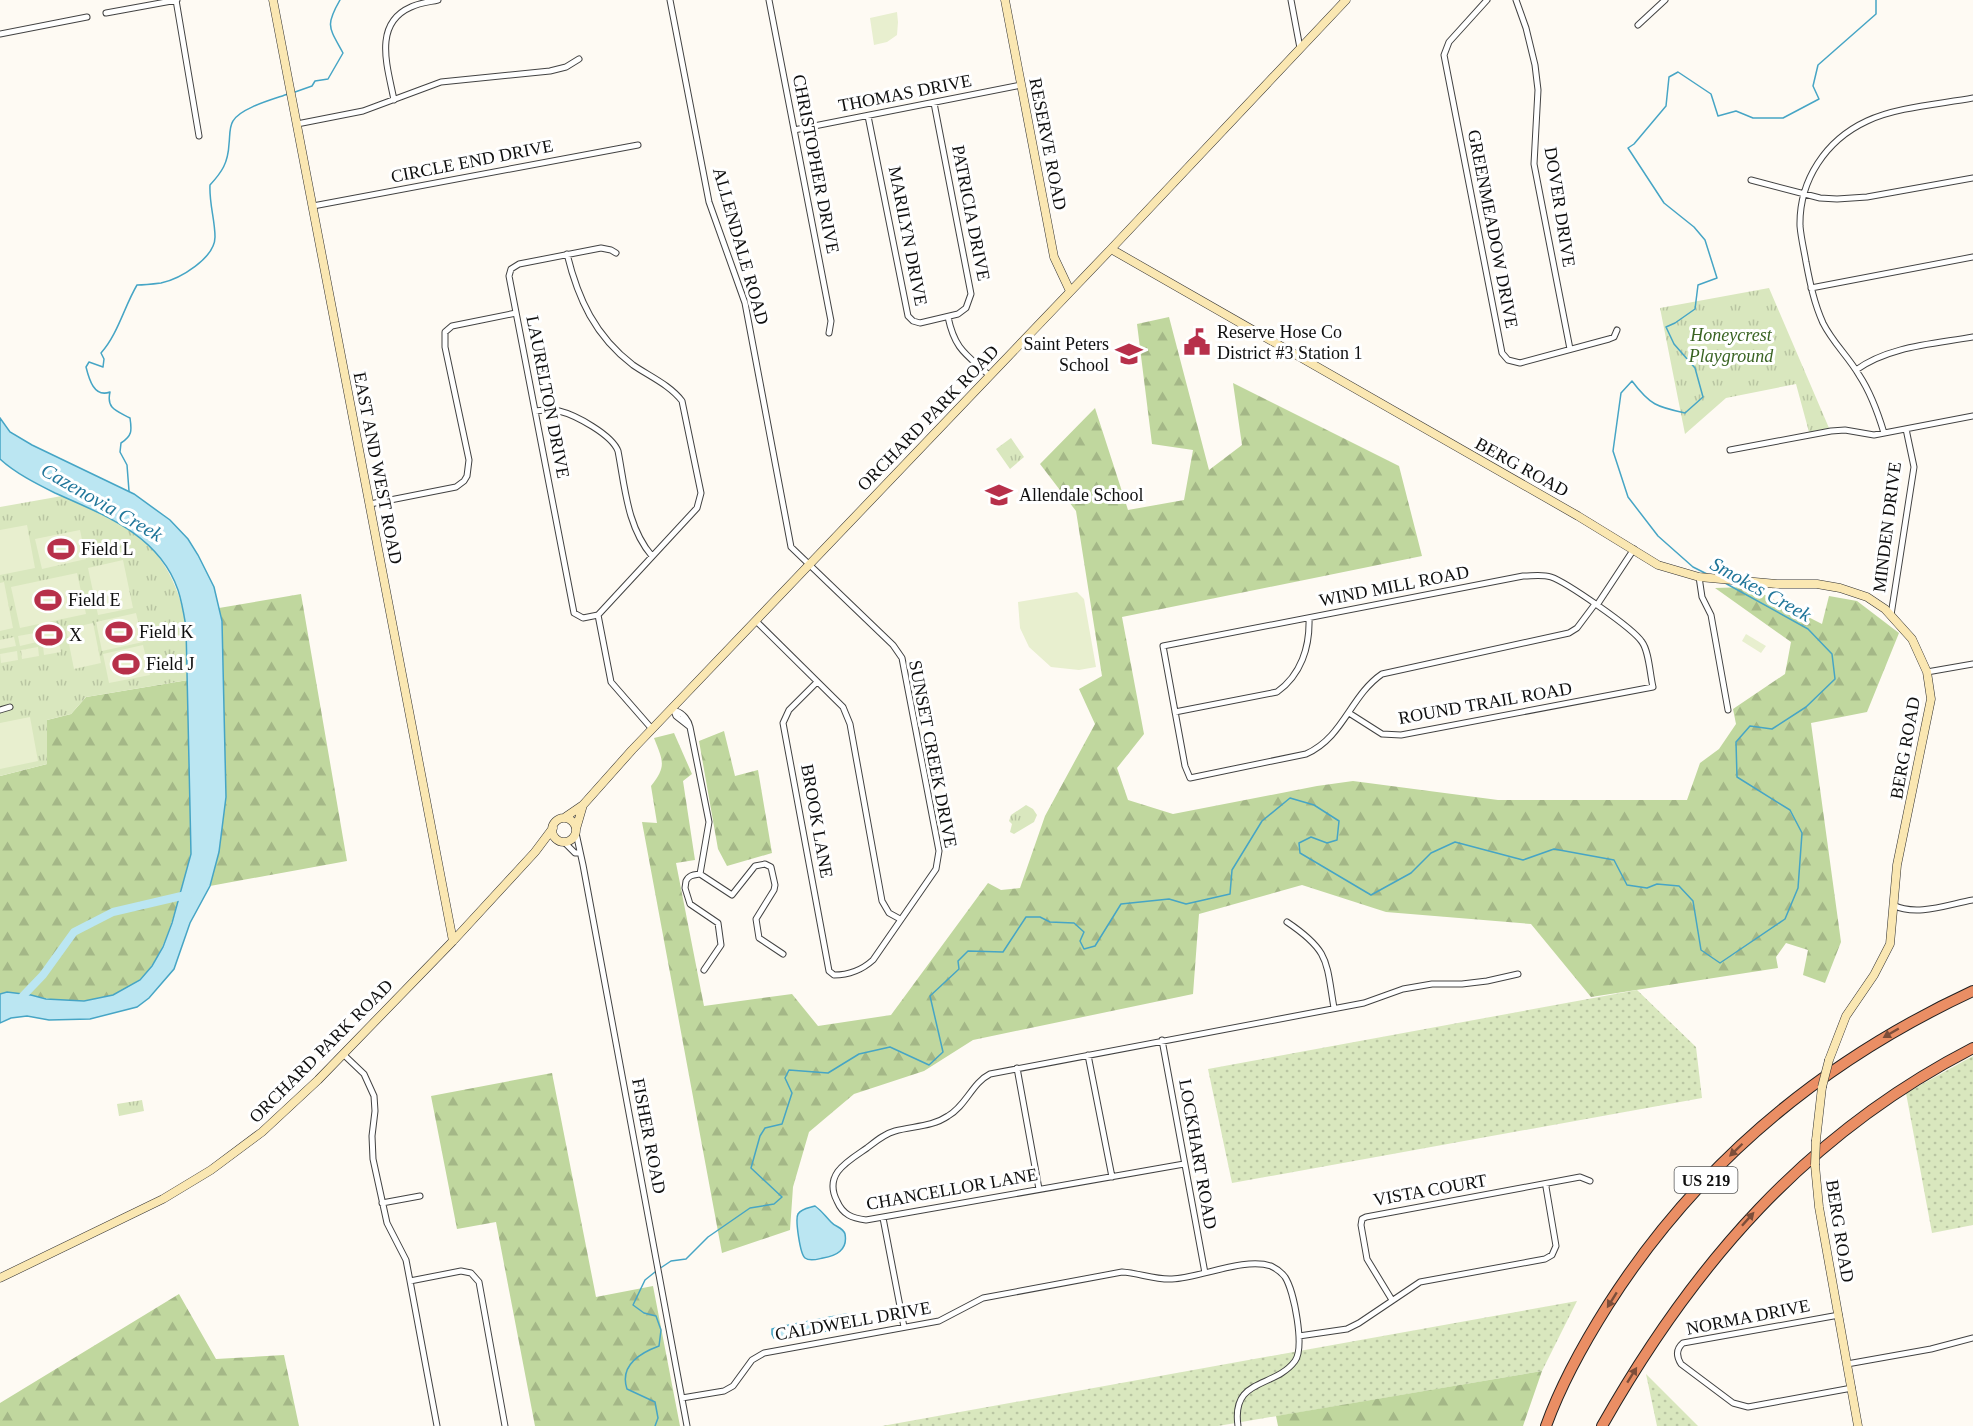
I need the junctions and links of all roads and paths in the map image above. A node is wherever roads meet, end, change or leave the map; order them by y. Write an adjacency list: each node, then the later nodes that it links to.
1 (176, 0): 12 (street); 25 (street)
2 (273, 0): 23 (street, EAST AND WEST ROAD)
3 (438, 0): 20 (street)
4 (670, 0): 53 (street, ALLENDALE ROAD)
5 (770, 0): 24 (street, CHRISTOPHER DRIVE)
6 (1005, 0): 18 (street, RESERVE ROAD)
7 (1291, 0): 16 (street)
8 (1346, 0): 16 (street, ORCHARD PARK ROAD)
9 (1487, 0): 42 (street, GREENMEADOW DRIVE)
10 (1516, 0): 42 (street, DOVER DRIVE)
11 (1665, 0): 14 (street)
12 (106, 13)
13 (87, 17): 15 (street)
14 (1638, 25)
15 (0, 34)
16 (1300, 48): 31 (street, ORCHARD PARK ROAD)
17 (579, 59): 20 (street)
18 (1021, 85): 21 (street, THOMAS DRIVE); 36 (street, RESERVE ROAD)
19 (1973, 98): 29 (street)
20 (394, 100): 23 (street)
21 (934, 102): 22 (street, THOMAS DRIVE); 38 (street, PATRICIA DRIVE)
22 (868, 116): 24 (street, THOMAS DRIVE); 38 (street, MARILYN DRIVE)
23 (297, 124): 30 (street, EAST AND WEST ROAD)
24 (794, 130): 40 (street, CHRISTOPHER DRIVE)
25 (199, 136)
26 (638, 145): 30 (street, CIRCLE END DRIVE)
27 (1973, 178): 29 (street)
28 (1751, 180): 29 (street)
29 (1804, 194): 35 (street)
30 (313, 206): 50 (street, EAST AND WEST ROAD)
31 (1111, 249): 36 (street, ORCHARD PARK ROAD); 51 (street, BERG ROAD)
32 (616, 253): 33 (street, LAURELTON DRIVE)
33 (567, 254): 37 (street, LAURELTON DRIVE); 52 (street)
34 (1973, 257): 35 (street)
35 (1811, 288): 43 (street)
36 (1070, 291): 44 (street, ORCHARD PARK ROAD)
37 (516, 314): 45 (street, LAURELTON DRIVE); 50 (street)
38 (948, 316): 44 (street, MARILYN DRIVE)
39 (1617, 330): 42 (street, GREENMEADOW DRIVE)
40 (829, 333)
41 (1973, 337): 43 (street)
42 (1570, 349)
43 (1856, 370): 48 (street)
44 (990, 376): 53 (street, ORCHARD PARK ROAD)
45 (535, 411): 52 (street); 56 (street, LAURELTON DRIVE)
46 (1973, 416): 47 (street)
47 (1905, 429): 48 (street); 57 (street, MINDEN DRIVE)
48 (1884, 433): 49 (street)
49 (1730, 450)
50 (370, 504): 83 (street, EAST AND WEST ROAD)
51 (1634, 549): 54 (street, BERG ROAD); 55 (street)
52 (652, 556): 56 (street)
53 (809, 564): 59 (street, ORCHARD PARK ROAD); 81 (street, SUNSET CREEK DRIVE)
54 (1699, 577): 57 (street, BERG ROAD); 67 (street)
55 (1596, 605): 58 (street, WIND MILL ROAD); 63 (street, WIND MILL ROAD); 69 (street)
56 (598, 615): 70 (street)
57 (1891, 615): 61 (street, BERG ROAD)
58 (1309, 618): 68 (street); 68 (street, WIND MILL ROAD)
59 (756, 621): 62 (street); 66 (street, ORCHARD PARK ROAD)
60 (1973, 664): 61 (street)
61 (1927, 672): 80 (street, BERG ROAD)
62 (817, 682): 81 (street); 87 (street, BROOK LANE)
63 (1596, 698): 69 (street, ROUND TRAIL ROAD)
64 (10, 707): 65 (street)
65 (0, 710)
66 (674, 710): 70 (street, ORCHARD PARK ROAD); 78 (street)
67 (1728, 710)
68 (1175, 712): 69 (street)
69 (1349, 713)
70 (652, 729): 71 (street, ORCHARD PARK ROAD)
71 (583, 805): 72 (street, ORCHARD PARK ROAD); 74 (street, ORCHARD PARK ROAD)
72 (564, 818): 73 (street); 74 (street)
73 (553, 828): 75 (street); 76 (street, ORCHARD PARK ROAD)
74 (576, 831): 75 (street); 77 (street, FISHER ROAD)
75 (561, 841): 76 (street, ORCHARD PARK ROAD); 77 (street)
76 (536, 852): 83 (street, ORCHARD PARK ROAD)
77 (579, 853): 113 (street, FISHER ROAD)
78 (700, 874): 84 (street); 85 (street)
79 (1973, 900): 80 (street)
80 (1893, 905): 107 (street, BERG ROAD, bridge)
81 (900, 919): 87 (street, SUNSET CREEK DRIVE)
82 (1287, 922): 89 (street)
83 (453, 941): 92 (street, ORCHARD PARK ROAD)
84 (783, 954)
85 (705, 970)
86 (1518, 974): 89 (street, CHANCELLOR LANE)
87 (834, 975)
88 (1973, 992): 118 (highway, US 219, one-way to 118)
89 (1334, 1008): 90 (street, CHANCELLOR LANE)
90 (1162, 1040): 93 (street, CHANCELLOR LANE); 95 (street, LOCKHART ROAD)
91 (1973, 1048): 119 (highway, US 219, one-way to 91)
92 (343, 1054): 101 (street); 104 (street, ORCHARD PARK ROAD)
93 (1088, 1055): 94 (street, CHANCELLOR LANE); 96 (street)
94 (1017, 1068): 99 (street); 102 (street, CHANCELLOR LANE)
95 (1184, 1164): 96 (street, CHANCELLOR LANE); 103 (street, LOCKHART ROAD)
96 (1112, 1177): 99 (street, CHANCELLOR LANE)
97 (1590, 1181): 98 (street, VISTA COURT)
98 (1547, 1184): 106 (street); 106 (street, VISTA COURT)
99 (1039, 1190): 102 (street, CHANCELLOR LANE)
100 (420, 1196): 101 (street)
101 (382, 1203): 105 (street)
102 (883, 1218): 108 (street)
103 (1205, 1273): 108 (street, CALDWELL DRIVE); 109 (street, CALDWELL DRIVE)
104 (0, 1278)
105 (410, 1281): 115 (street); 116 (street)
106 (1392, 1300): 109 (street)
107 (1839, 1315): 111 (street, BERG ROAD); 112 (street, NORMA DRIVE)
108 (904, 1327): 113 (street, CALDWELL DRIVE)
109 (1299, 1336): 114 (street, CALDWELL DRIVE)
110 (1973, 1338): 111 (street)
111 (1847, 1364): 112 (street, BERG ROAD)
112 (1852, 1388): 120 (street, BERG ROAD)
113 (682, 1398): 117 (street, FISHER ROAD)
114 (1238, 1424)
115 (437, 1426)
116 (506, 1426)
117 (687, 1426)
118 (1546, 1426)
119 (1602, 1426)
120 (1858, 1426)

